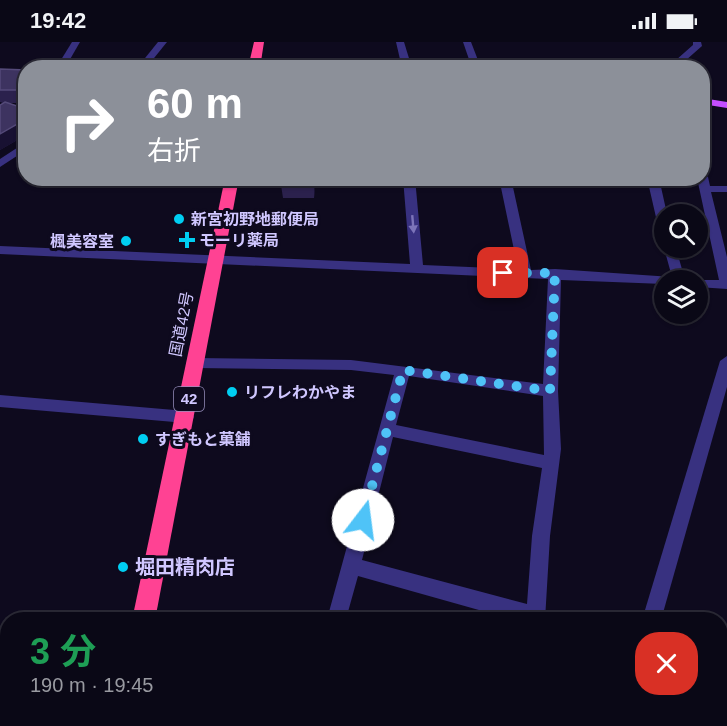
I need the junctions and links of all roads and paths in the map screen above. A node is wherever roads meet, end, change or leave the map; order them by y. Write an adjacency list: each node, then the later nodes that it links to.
1 (76, 42): 7 (street)
2 (163, 42): 8 (street)
3 (259, 42): 9 (highway)
4 (400, 42): 10 (street)
5 (467, 42): 11 (street)
6 (697, 42): 12 (street)
7 (65, 60)
8 (148, 60)
9 (256, 60)
10 (405, 60)
11 (474, 60)
12 (681, 60)
13 (710, 102): 14 (main road)
14 (727, 105)
15 (18, 151): 16 (street)
16 (0, 164)
17 (710, 185): 23 (street)
18 (230, 186): 26 (highway, 国道42号 / 42)
19 (411, 186): 27 (street, one-way to 27)
20 (507, 186): 28 (street)
21 (656, 186): 24 (street)
22 (705, 186): 32 (street)
23 (727, 189)
24 (659, 204)
25 (0, 250): 26 (street)
26 (216, 260): 27 (street); 34 (highway, 国道42号 / 42)
27 (417, 269): 28 (street)
28 (525, 273): 29 (street)
29 (555, 273): 30 (street); 36 (street)
30 (654, 279)
31 (708, 284): 32 (street)
32 (727, 285)
33 (727, 362): 46 (street)
34 (196, 363): 35 (street); 38 (highway, 国道42号 / 42)
35 (403, 370): 36 (street); 39 (street)
36 (550, 391): 40 (street)
37 (0, 401): 38 (street)
38 (186, 417): 42 (highway, 国道42号 / 42)
39 (388, 430): 40 (street); 41 (street)
40 (551, 463): 45 (street)
41 (351, 566): 43 (street); 44 (street)
42 (145, 612)
43 (339, 612)
44 (514, 612)
45 (535, 612)
46 (653, 612)

